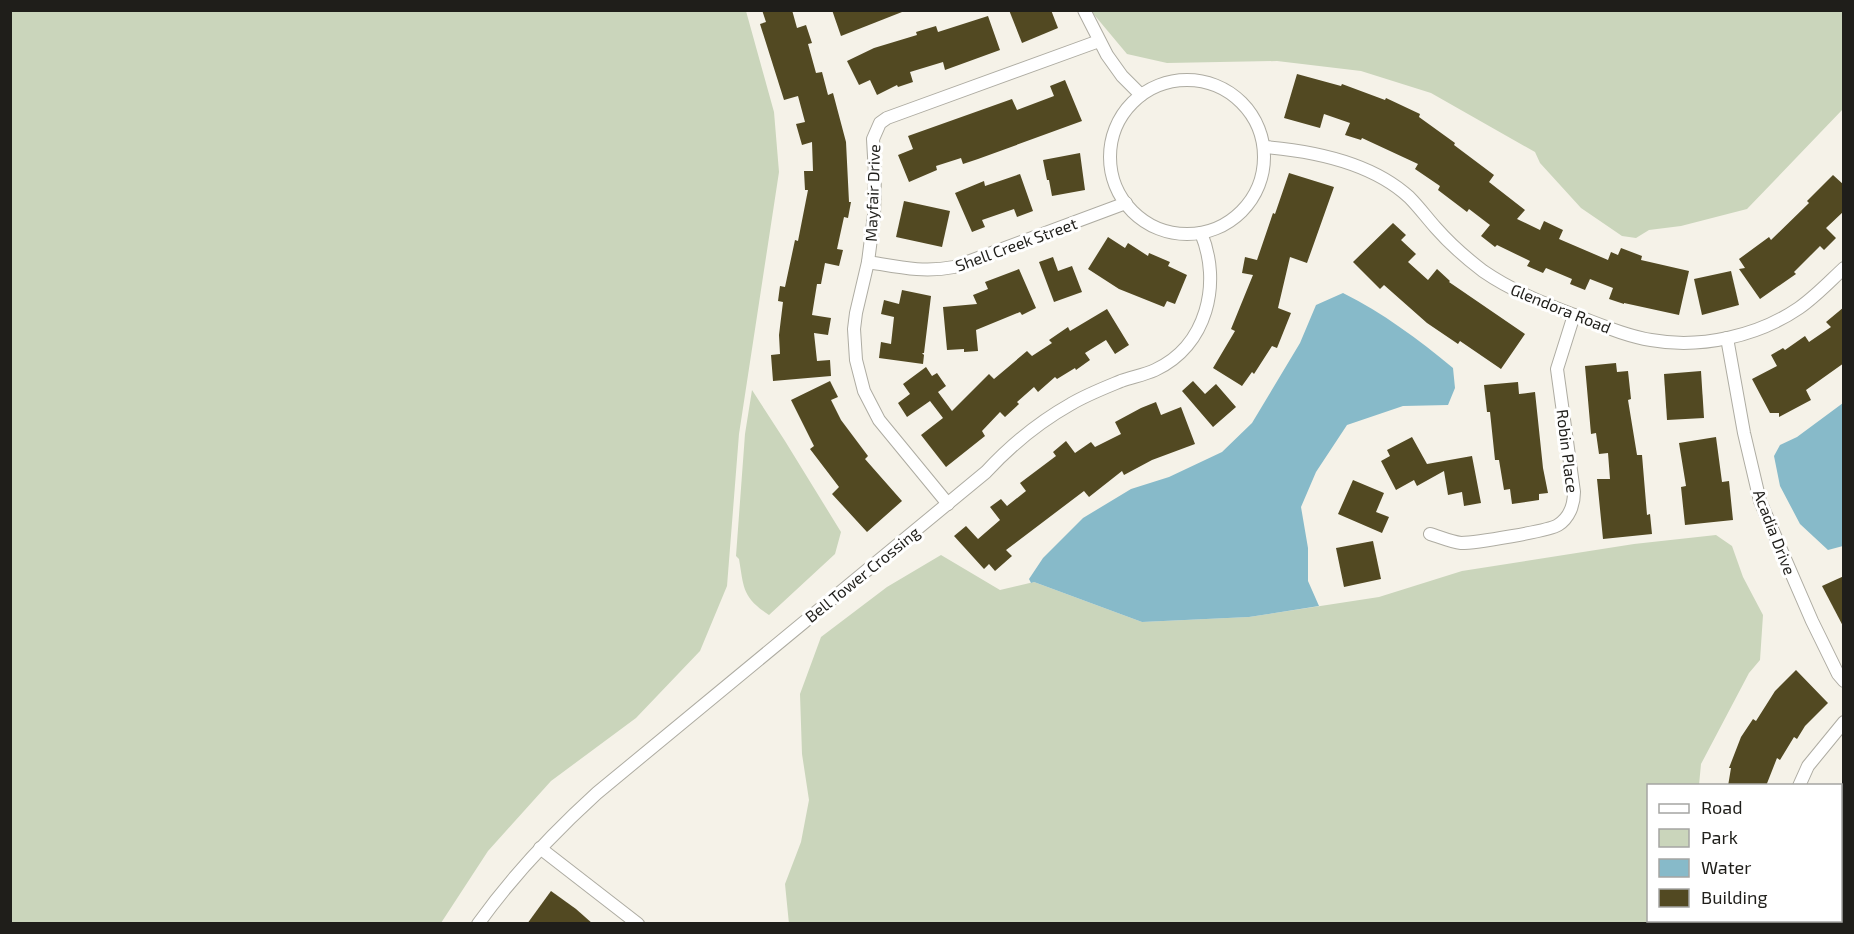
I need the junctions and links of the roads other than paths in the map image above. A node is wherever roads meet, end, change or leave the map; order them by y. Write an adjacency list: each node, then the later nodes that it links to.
1 (1084, 10): 2 (street)
2 (1099, 41): 3 (street); 7 (street, Mayfair Drive)
3 (1141, 95): 4 (street); 5 (street)
4 (1264, 147): 6 (street); 9 (street, Glendora Road)
5 (1126, 203): 6 (street); 7 (street, Shell Creek Street)
6 (1201, 233): 11 (street, Bell Tower Crossing)
7 (868, 262): 11 (street, Mayfair Drive)
8 (1844, 268): 10 (street, Glendora Road)
9 (1574, 315): 10 (street, Glendora Road); 12 (street, Robin Place)
10 (1727, 338): 13 (street, Acadia Drive)
11 (948, 504): 16 (street, Bell Tower Crossing)
12 (1430, 534)
13 (1844, 681)
14 (1844, 722): 15 (street)
15 (1800, 784)
16 (540, 848): 17 (street, Bell Tower Crossing); 18 (street)
17 (478, 924)
18 (638, 924)

